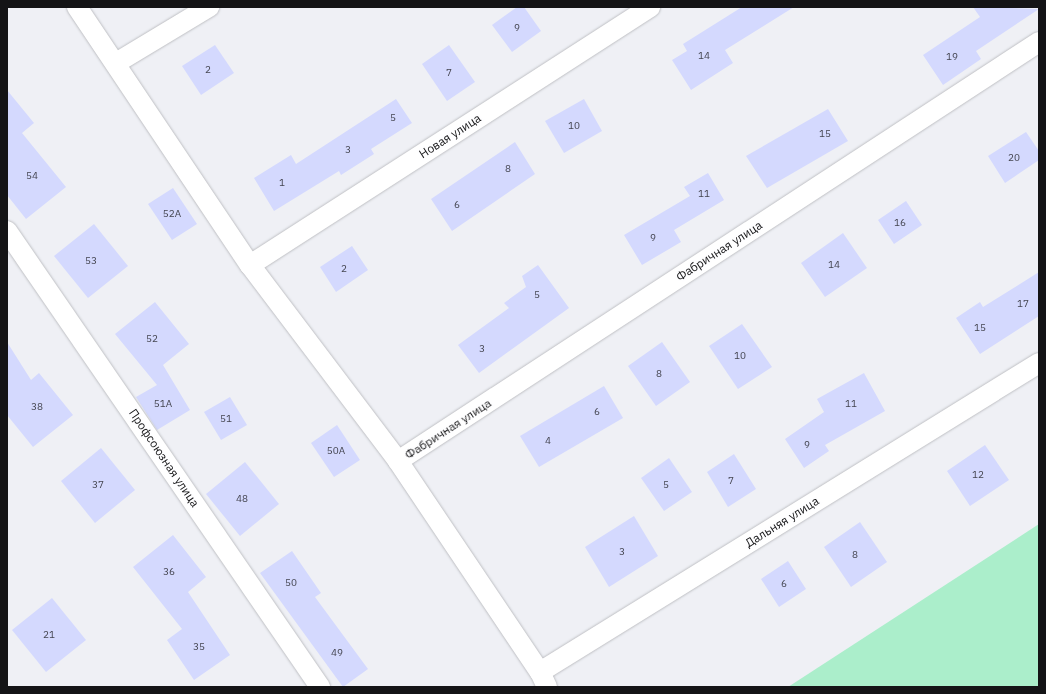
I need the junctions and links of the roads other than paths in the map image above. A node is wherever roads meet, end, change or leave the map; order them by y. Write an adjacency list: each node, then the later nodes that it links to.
1 (77, 7): 5 (street)
2 (209, 7): 5 (street)
3 (650, 7): 7 (street, Новая улица)
4 (1039, 42): 9 (street, Фабричная улица)
5 (116, 64): 7 (street)
6 (7, 231): 11 (street, Профсоюзная улица)
7 (250, 265): 9 (street)
8 (1039, 363): 10 (street, Дальняя улица)
9 (398, 461): 10 (street)
10 (543, 679)
11 (320, 687)

